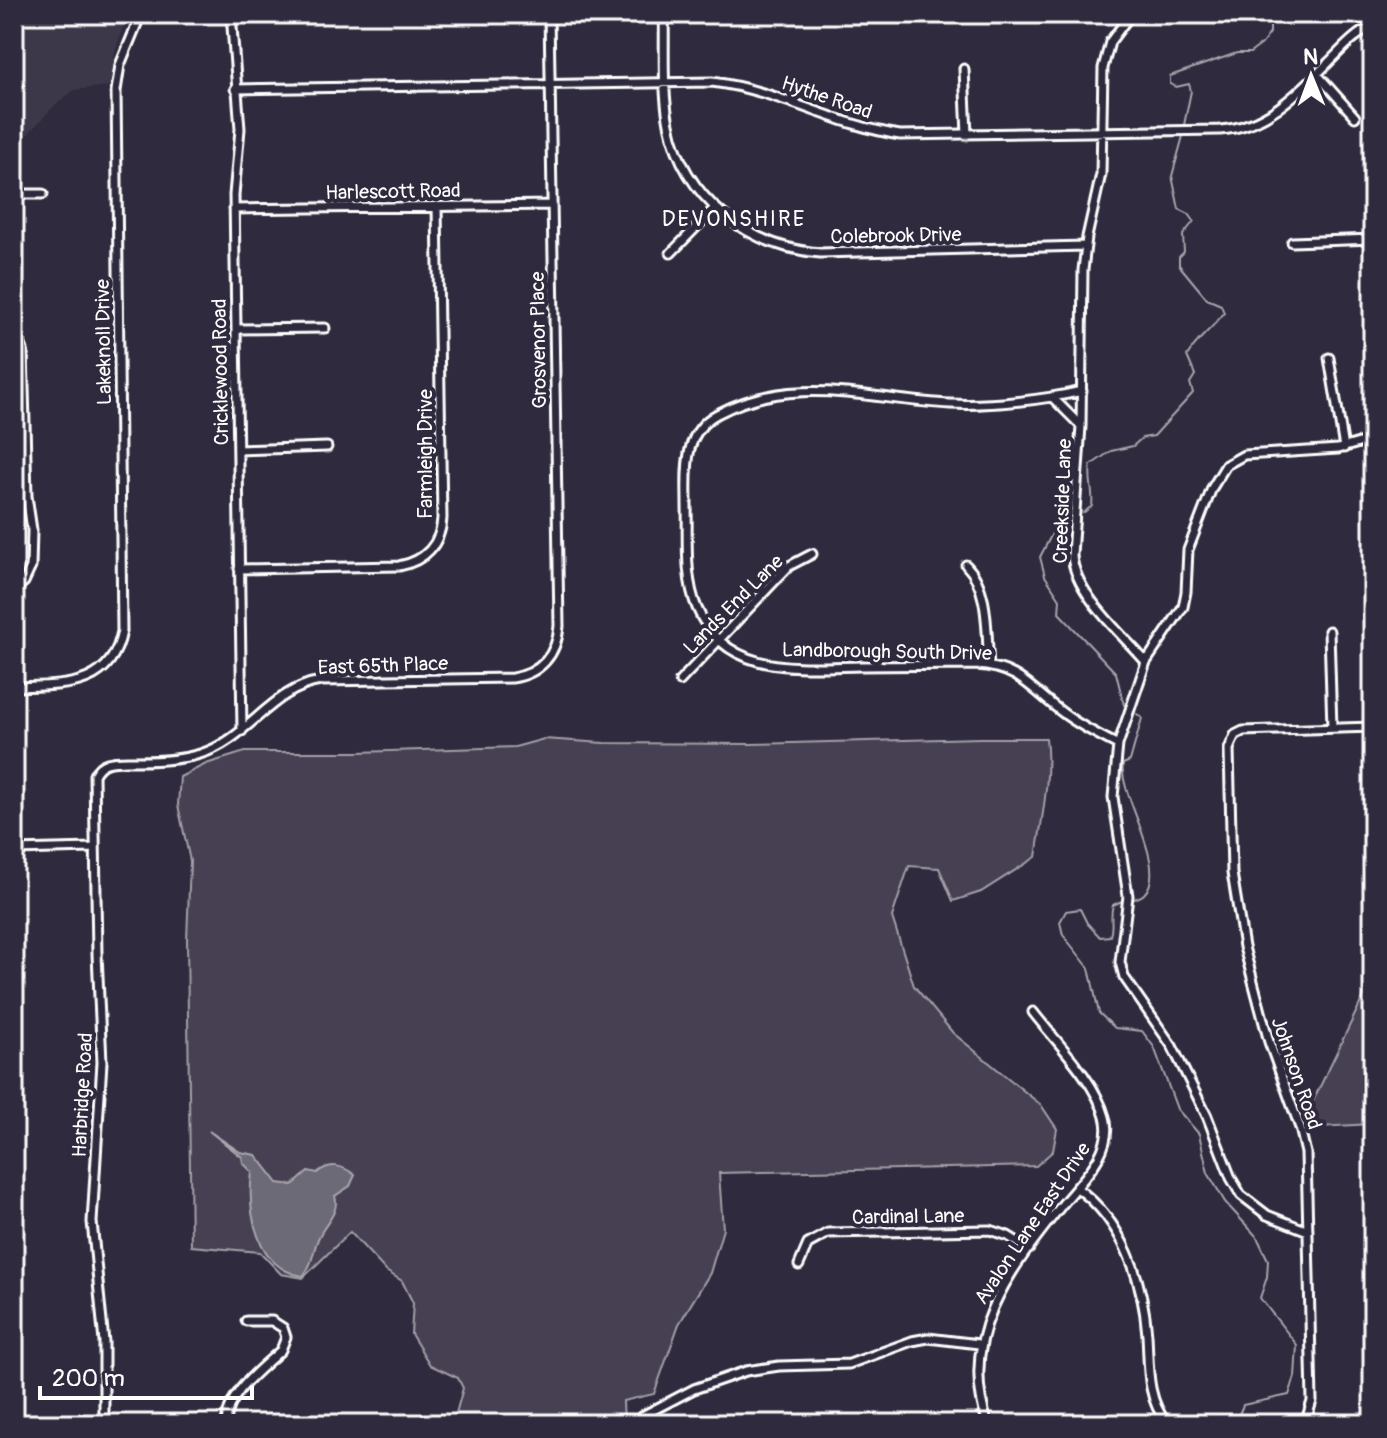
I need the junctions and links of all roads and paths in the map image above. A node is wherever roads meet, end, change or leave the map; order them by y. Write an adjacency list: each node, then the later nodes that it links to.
1 (141, 14): 46 (street, Lakeknoll Drive)
2 (231, 14): 11 (street, Cricklewood Road)
3 (549, 14): 10 (street, Grosvenor Place)
4 (664, 14): 9 (street, Colebrook Drive)
5 (1131, 14): 13 (street, Creekside Lane)
6 (1373, 26): 8 (street, Hythe Road)
7 (964, 69): 14 (street)
8 (1317, 74): 12 (street); 13 (street, Hythe Road)
9 (666, 82): 10 (street, Hythe Road); 14 (street, Hythe Road); 19 (street, Colebrook Drive)
10 (549, 85): 11 (street, Hythe Road); 17 (street, Grosvenor Place)
11 (235, 89): 20 (street, Cricklewood Road)
12 (1355, 117)
13 (1102, 133): 14 (street, Hythe Road); 23 (street, Creekside Lane)
14 (967, 135)
15 (14, 194): 16 (street)
16 (43, 194)
17 (551, 205): 18 (street, Harlescott Road); 42 (street, Grosvenor Place)
18 (437, 206): 20 (street, Harlescott Road); 38 (street, Farmleigh Drive)
19 (715, 208): 23 (street, Colebrook Drive); 24 (street)
20 (234, 209): 27 (street, Cricklewood Road)
21 (1373, 239): 22 (street)
22 (1292, 242)
23 (1085, 246): 29 (street, Creekside Lane)
24 (671, 253)
25 (14, 327): 39 (street)
26 (325, 328): 27 (street)
27 (236, 329): 35 (street, Cricklewood Road)
28 (1329, 358): 34 (street)
29 (1082, 391): 30 (street, Landborough South Drive); 31 (street, Creekside Lane)
30 (1052, 397): 31 (street); 41 (street, Landborough South Drive)
31 (1081, 426): 43 (street, Creekside Lane)
32 (1373, 439): 34 (street)
33 (327, 447): 35 (street)
34 (1344, 448): 43 (street)
35 (238, 450): 38 (street, Cricklewood Road)
36 (812, 554): 41 (street, Lands End Lane)
37 (966, 565): 44 (street)
38 (239, 569): 49 (street, Cricklewood Road)
39 (14, 590)
40 (1329, 631): 48 (street)
41 (719, 640): 44 (street, Landborough South Drive); 45 (street, Lands End Lane)
42 (545, 662): 49 (street, East 65th Place)
43 (1146, 662): 50 (street)
44 (989, 666): 50 (street, Landborough South Drive)
45 (680, 681)
46 (14, 687)
47 (1373, 727): 48 (street)
48 (1332, 728): 56 (street, Johnson Road)
49 (242, 731): 51 (street, East 65th Place)
50 (1118, 745): 56 (street)
51 (99, 767): 52 (street, Harbridge Road)
52 (94, 848): 53 (street); 62 (street, Harbridge Road)
53 (14, 850)
54 (1033, 1012): 55 (street, Avalon Lane East Drive)
55 (1077, 1188): 57 (street, Avalon Lane East Drive); 65 (street)
56 (1308, 1231): 66 (street, Johnson Road)
57 (1029, 1249): 58 (street, Cardinal Lane); 60 (street, Avalon Lane East Drive)
58 (799, 1265)
59 (246, 1321): 63 (street)
60 (979, 1344): 61 (street); 64 (street, Avalon Lane East Drive)
61 (642, 1416)
62 (104, 1424)
63 (226, 1424)
64 (988, 1424)
65 (1167, 1424)
66 (1305, 1424)

